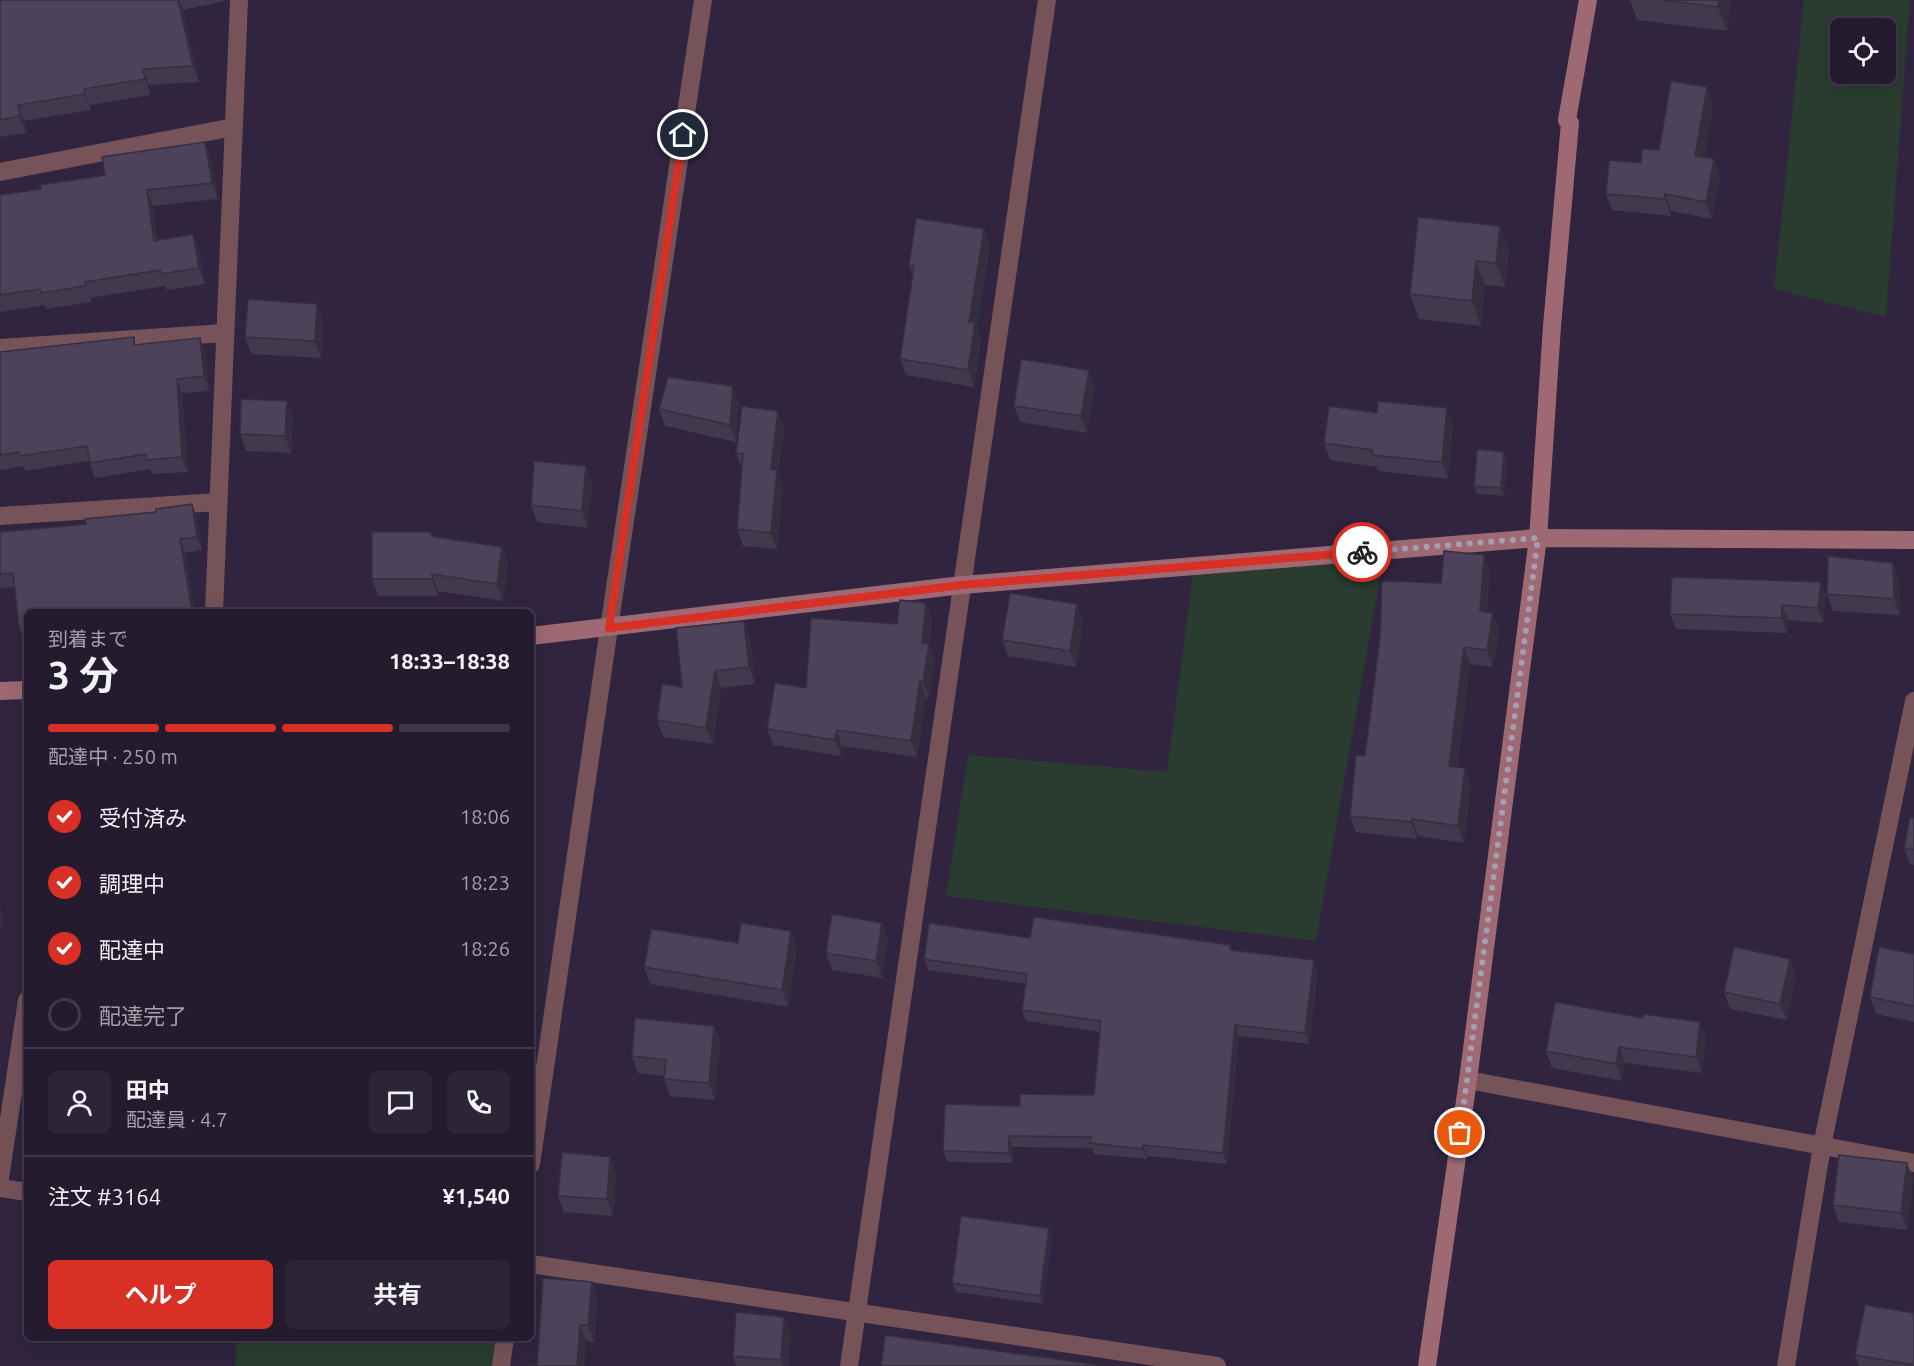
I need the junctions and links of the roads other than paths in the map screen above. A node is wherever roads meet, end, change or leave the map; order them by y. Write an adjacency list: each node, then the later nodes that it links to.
1 (239, 0): 5 (street)
2 (704, 0): 15 (street)
3 (1047, 0): 13 (street)
4 (1587, 0): 11 (street)
5 (234, 127): 6 (street); 7 (street)
6 (0, 172)
7 (225, 333): 8 (street); 9 (street)
8 (0, 348)
9 (219, 502): 10 (street); 14 (street)
10 (0, 516)
11 (1538, 538): 12 (street); 13 (street); 21 (street)
12 (1914, 540)
13 (962, 585): 15 (street); 29 (street)
14 (214, 609)
15 (609, 628): 16 (street); 22 (street)
16 (534, 636)
17 (24, 690): 18 (street)
18 (0, 691)
19 (1914, 701): 23 (street)
20 (24, 1020): 25 (street)
21 (1468, 1080): 23 (street); 34 (street)
22 (534, 1143)
23 (1822, 1146): 24 (street); 35 (street)
24 (1914, 1163)
25 (0, 1178)
26 (0, 1188): 27 (street)
27 (24, 1191)
28 (534, 1264): 29 (street)
29 (857, 1313): 32 (street); 33 (street)
30 (505, 1341): 31 (street)
31 (501, 1366)
32 (849, 1366)
33 (1217, 1366)
34 (1427, 1366)
35 (1786, 1366)

